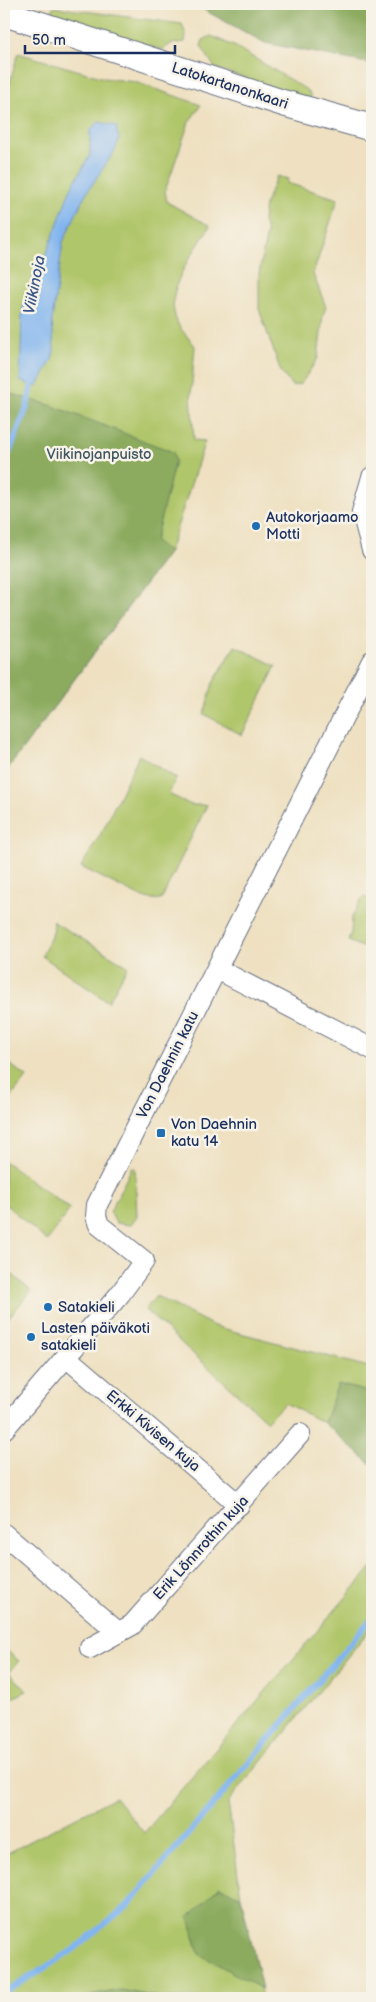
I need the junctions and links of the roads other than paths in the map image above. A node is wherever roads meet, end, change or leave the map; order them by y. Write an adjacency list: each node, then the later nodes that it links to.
1 (4, 13): 2 (street, Latokartanonkaari)
2 (372, 128)
3 (372, 477): 4 (street)
4 (368, 520): 5 (street)
5 (372, 550)
6 (372, 661): 7 (street, Von Daehnin katu)
7 (217, 969): 8 (street); 9 (street, Von Daehnin katu)
8 (372, 1049)
9 (66, 1357): 10 (street, Von Daehnin katu); 12 (street, Erkki Kivisen kuja)
10 (4, 1429)
11 (300, 1434): 12 (street, Erik Lönnrothin kuja)
12 (239, 1505): 14 (street, Erik Lönnrothin kuja)
13 (4, 1534): 14 (street)
14 (118, 1632): 15 (street, Erik Lönnrothin kuja)
15 (90, 1648)

